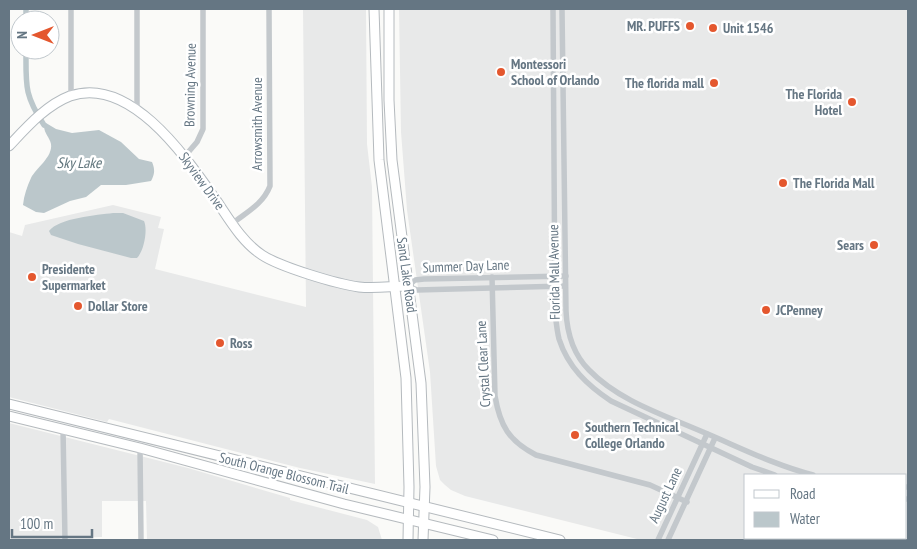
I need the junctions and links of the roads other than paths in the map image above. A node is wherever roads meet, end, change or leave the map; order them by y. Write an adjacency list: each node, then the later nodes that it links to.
1 (71, 9): 11 (street)
2 (136, 9): 12 (street)
3 (203, 9): 14 (street, Browning Avenue)
4 (269, 9): 17 (street, Arrowsmith Avenue)
5 (374, 9): 15 (main road, Sand Lake Road)
6 (389, 9): 16 (main road, Sand Lake Road)
7 (553, 9): 9 (street, Florida Mall Avenue)
8 (562, 9): 10 (street, Florida Mall Avenue)
9 (553, 43): 10 (street); 18 (street, Florida Mall Avenue)
10 (563, 43): 19 (street, Florida Mall Avenue)
11 (71, 96): 12 (main road, Skyview Drive); 13 (main road, Skyview Drive)
12 (137, 110): 14 (main road, Skyview Drive)
13 (9, 146)
14 (185, 156): 17 (main road, Skyview Drive)
15 (379, 160): 16 (main road); 21 (main road, Sand Lake Road)
16 (392, 160): 22 (main road, Sand Lake Road)
17 (233, 223): 21 (main road, Skyview Drive)
18 (555, 276): 19 (street, Summer Day Lane); 20 (street, Summer Day Lane); 23 (street, Florida Mall Avenue)
19 (566, 276): 24 (street, Florida Mall Avenue)
20 (492, 277): 22 (street, Summer Day Lane); 25 (street, Crystal Clear Lane)
21 (395, 286): 22 (main road, Skyview Drive); 41 (main road, Sand Lake Road)
22 (408, 286): 25 (street, Summer Day Lane); 42 (main road, Sand Lake Road)
23 (555, 286): 24 (street, Summer Day Lane); 25 (street, Summer Day Lane); 34 (street, Florida Mall Avenue)
24 (566, 286): 29 (street, Florida Mall Avenue)
25 (492, 288): 39 (street, Crystal Clear Lane)
26 (9, 404): 30 (main road, South Orange Blossom Trail)
27 (9, 416): 28 (main road, South Orange Blossom Trail)
28 (63, 429): 33 (main road, South Orange Blossom Trail); 45 (street)
29 (707, 434): 31 (street, Florida Mall Avenue); 34 (street, August Lane)
30 (141, 437): 32 (main road, South Orange Blossom Trail); 33 (main road)
31 (715, 438): 36 (street, August Lane); 38 (street, Florida Mall Avenue)
32 (155, 441): 35 (main road); 41 (main road, South Orange Blossom Trail)
33 (124, 444): 35 (main road, South Orange Blossom Trail)
34 (702, 444): 36 (street, Florida Mall Avenue); 39 (street, August Lane)
35 (140, 448): 43 (main road, South Orange Blossom Trail); 46 (street)
36 (711, 448): 37 (street, Florida Mall Avenue); 40 (street, August Lane)
37 (773, 474)
38 (808, 474)
39 (678, 496): 40 (street, Crystal Clear Lane); 51 (street, August Lane)
40 (687, 502): 52 (street, August Lane)
41 (409, 503): 42 (main road, South Orange Blossom Trail); 43 (main road, Sand Lake Road)
42 (425, 507): 44 (main road, Sand Lake Road); 50 (main road, South Orange Blossom Trail)
43 (409, 519): 44 (main road, South Orange Blossom Trail); 47 (main road, Sand Lake Road)
44 (424, 524): 48 (main road, Sand Lake Road); 49 (main road, South Orange Blossom Trail)
45 (65, 540)
46 (141, 540)
47 (408, 540)
48 (423, 540)
49 (493, 540)
50 (560, 540)
51 (658, 540)
52 (668, 540)

